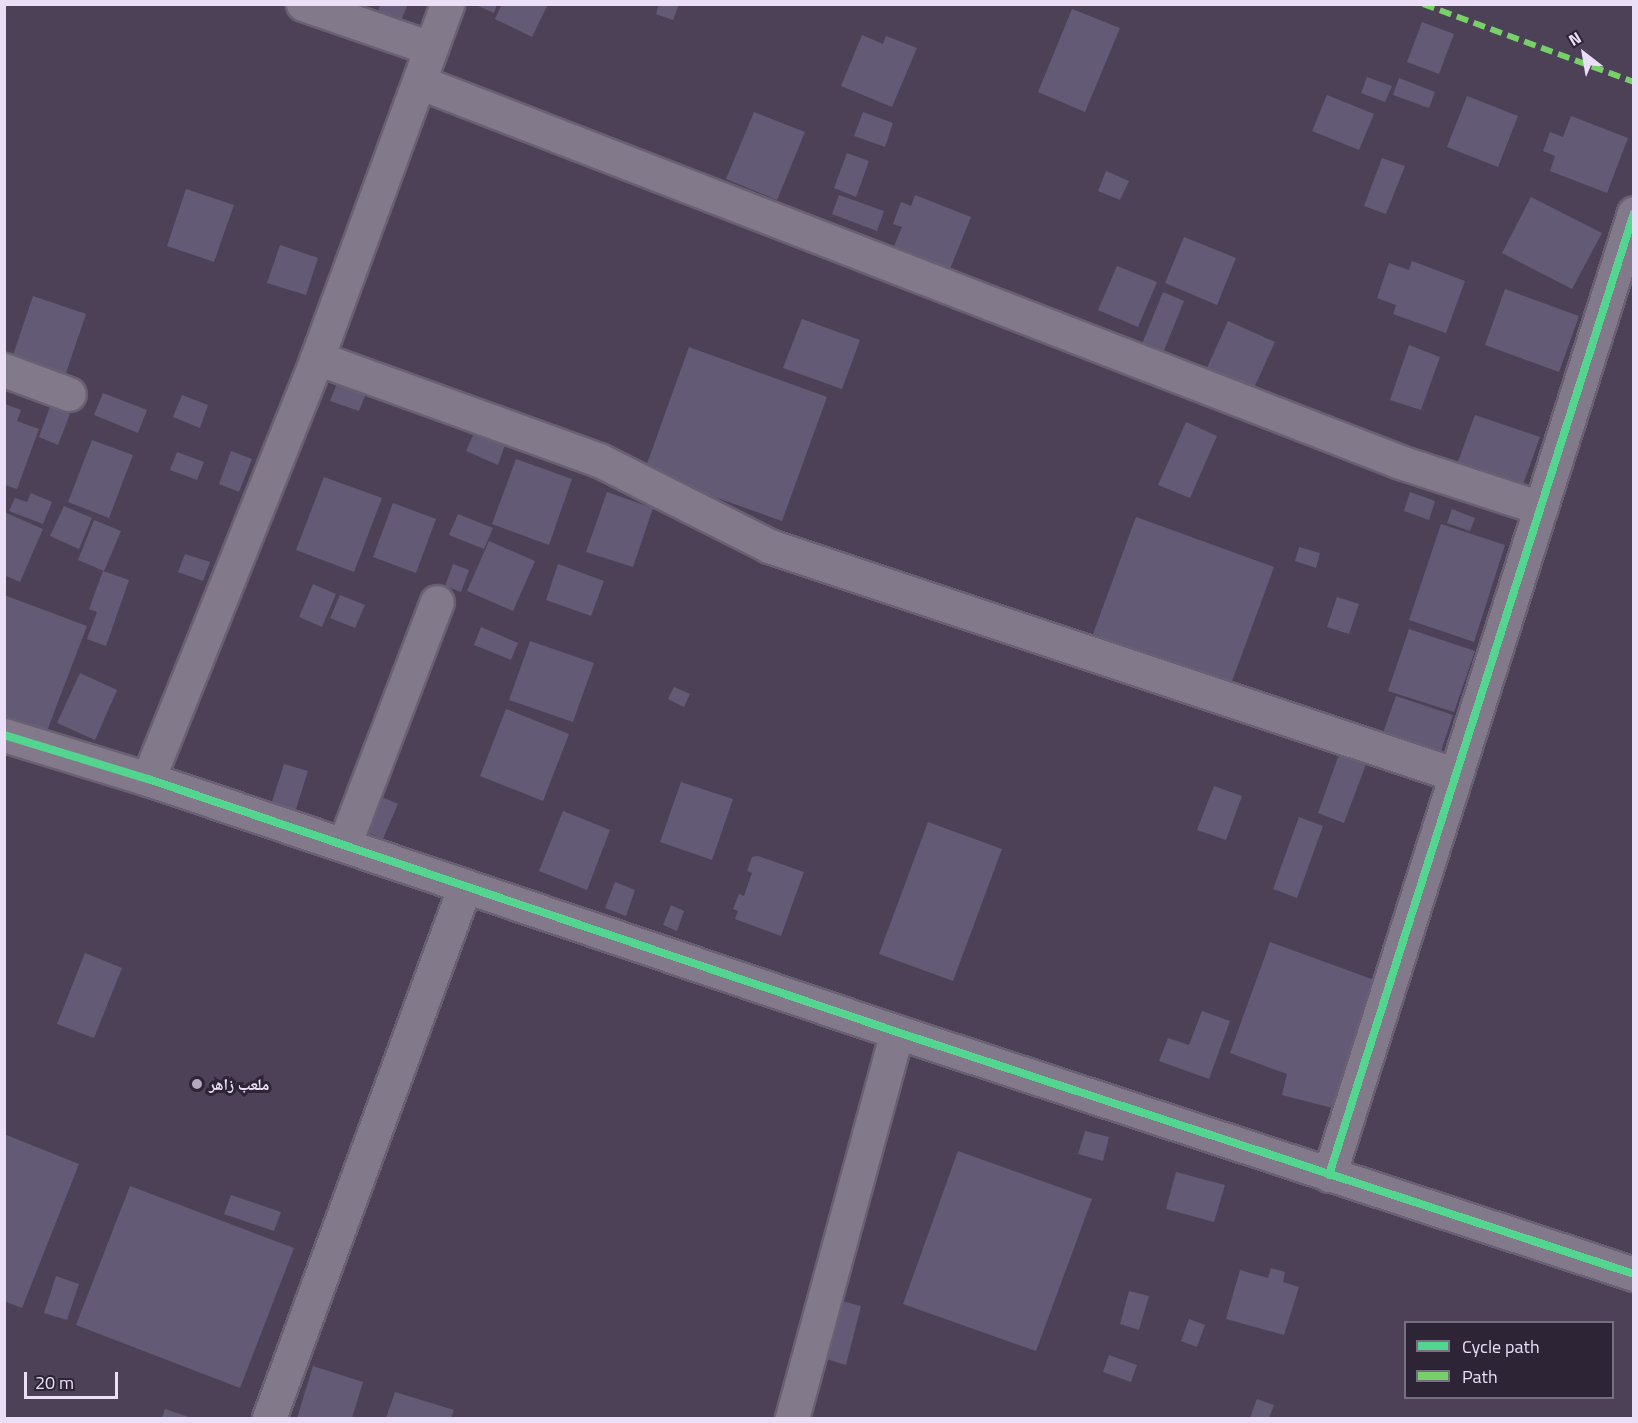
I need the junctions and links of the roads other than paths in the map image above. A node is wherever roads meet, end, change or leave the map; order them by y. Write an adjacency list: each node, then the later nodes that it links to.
1 (303, 4): 3 (street)
2 (447, 4): 3 (street)
3 (430, 48): 4 (street)
4 (419, 82): 6 (street); 9 (street)
5 (1634, 213): 9 (street)
6 (317, 358): 12 (street); 13 (street)
7 (4, 370): 8 (street)
8 (69, 394)
9 (1541, 508): 12 (street)
10 (437, 602): 14 (street)
11 (4, 735): 13 (street)
12 (1456, 775): 17 (street)
13 (148, 779): 14 (street)
14 (344, 845): 15 (street)
15 (465, 886): 16 (street); 19 (street)
16 (897, 1032): 17 (street); 20 (street)
17 (1329, 1175): 18 (street)
18 (1634, 1274)
19 (269, 1419)
20 (792, 1419)

